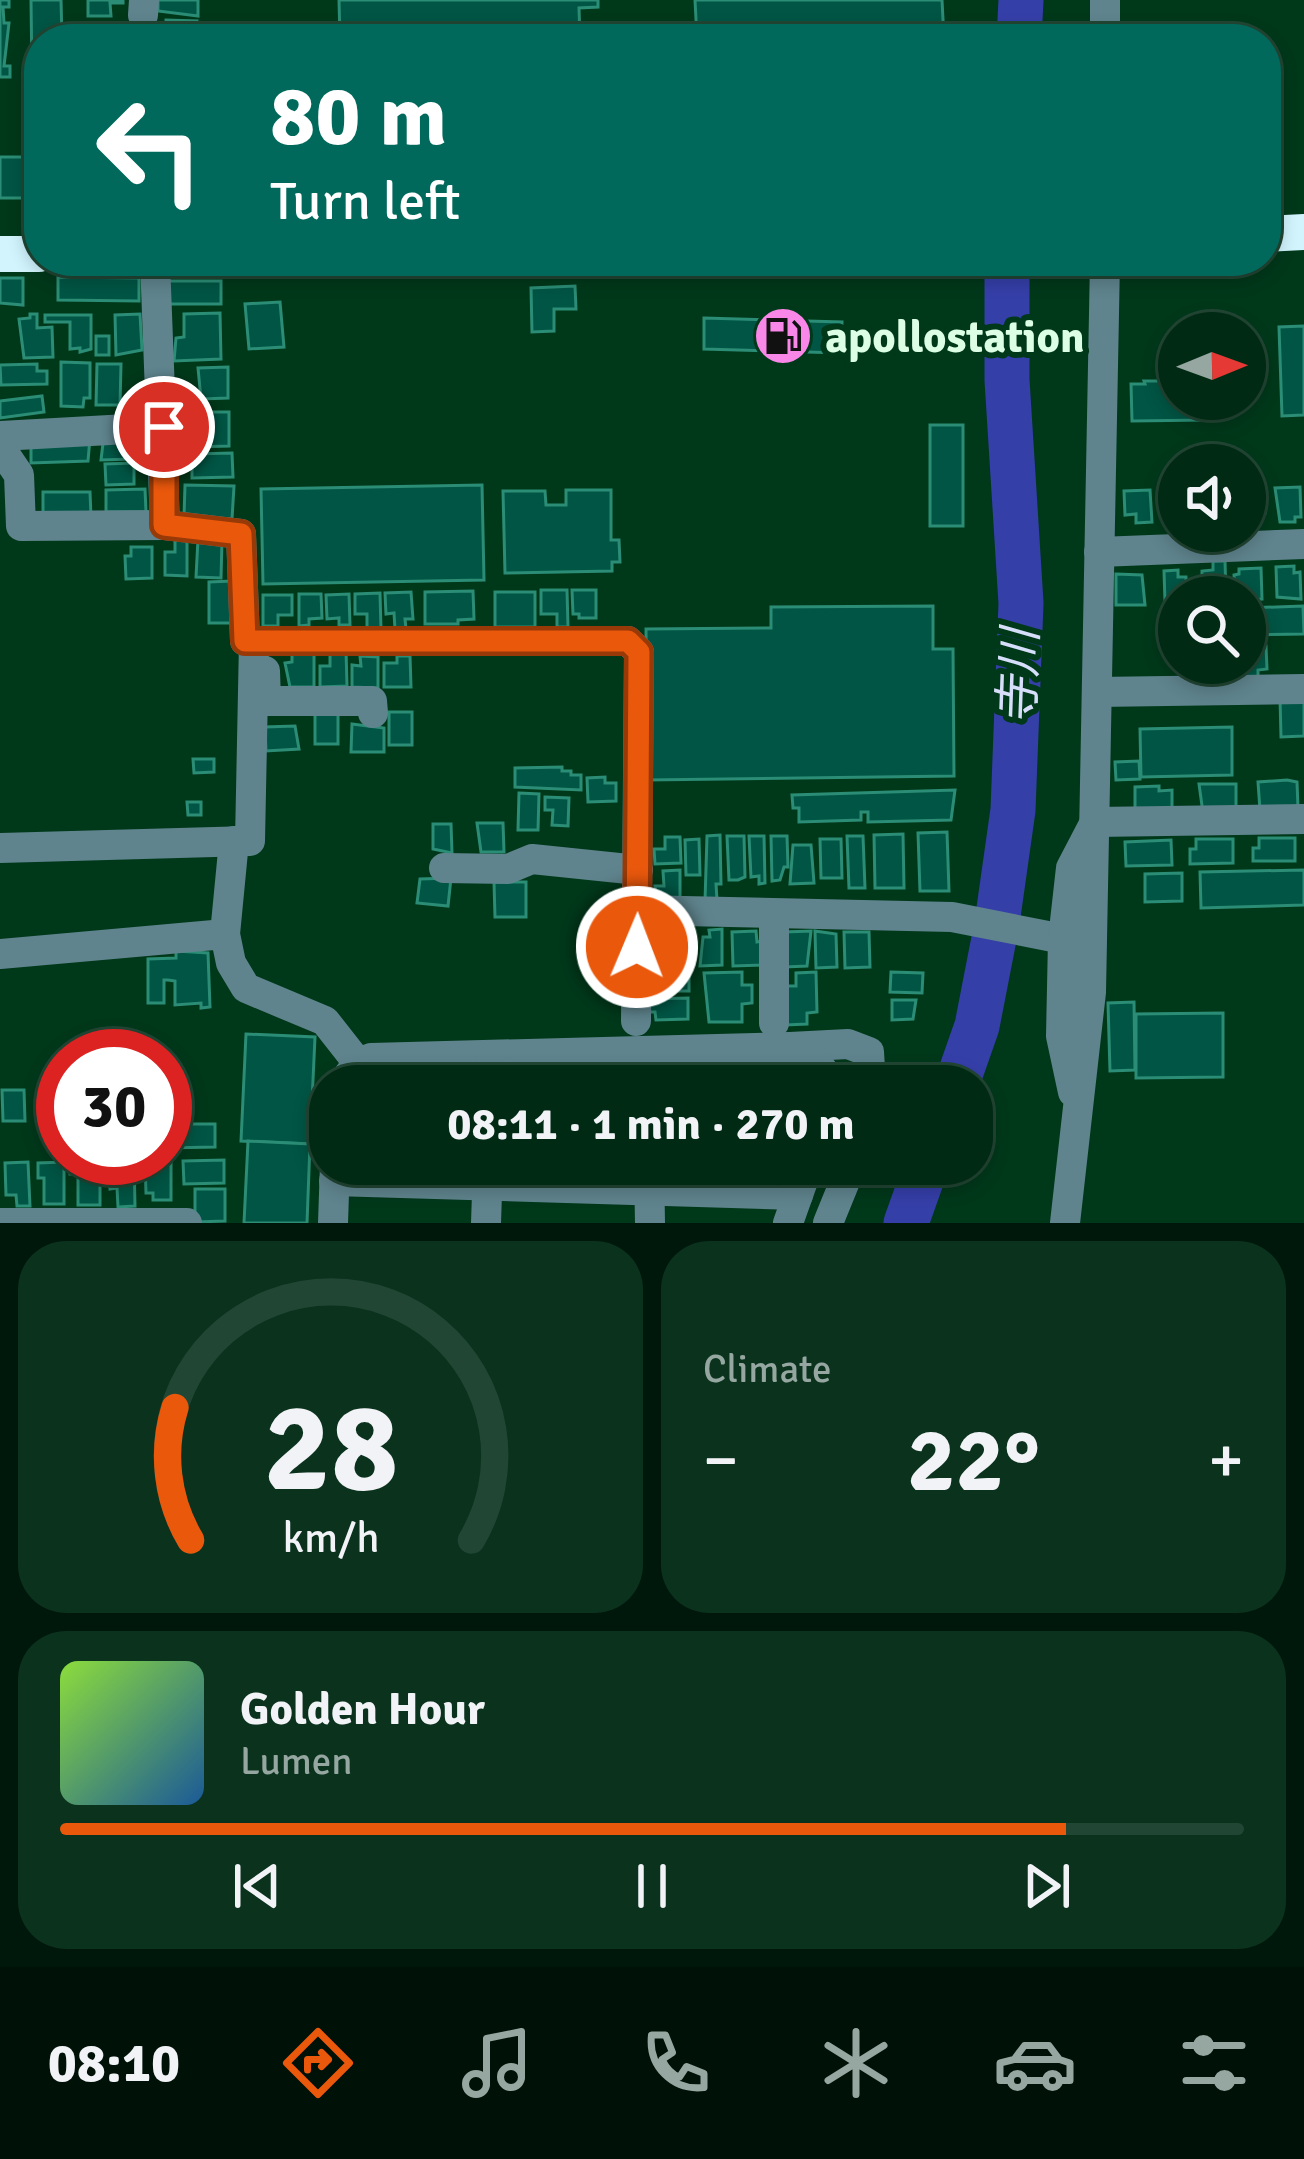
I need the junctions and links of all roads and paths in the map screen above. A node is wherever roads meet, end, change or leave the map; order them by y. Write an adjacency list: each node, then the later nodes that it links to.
1 (155, 276): 3 (street)
2 (1105, 276): 9 (street)
3 (164, 427): 4 (street); 6 (street)
4 (0, 436)
5 (0, 446): 7 (street)
6 (164, 525): 7 (street); 10 (street)
7 (10, 526)
8 (1304, 544): 9 (street)
9 (1099, 552): 12 (street)
10 (259, 641): 13 (street); 16 (street); 19 (street)
11 (1304, 688): 12 (street)
12 (1097, 692): 15 (street)
13 (373, 713)
14 (1304, 819): 15 (street)
15 (1095, 822): 23 (street); 35 (street)
16 (234, 841): 17 (street); 22 (street)
17 (0, 848)
18 (443, 868): 19 (street)
19 (638, 870): 20 (street)
20 (637, 910): 21 (street); 25 (street)
21 (774, 915): 23 (street); 26 (street)
22 (225, 934): 24 (street); 28 (street)
23 (1050, 937): 35 (street)
24 (0, 954)
25 (636, 1021)
26 (782, 1035): 27 (street); 33 (street); 34 (street)
27 (648, 1051): 31 (street); 32 (street)
28 (345, 1065)
29 (361, 1065): 30 (street)
30 (436, 1065)
31 (538, 1065)
32 (648, 1065)
33 (818, 1065)
34 (870, 1065)
35 (1078, 1119): 48 (street)
36 (334, 1185): 44 (street)
37 (488, 1185): 45 (street)
38 (649, 1185): 46 (street)
39 (685, 1185): 41 (street)
40 (843, 1185): 47 (street)
41 (793, 1209)
42 (1, 1223): 43 (street)
43 (187, 1223)
44 (333, 1223)
45 (486, 1223)
46 (650, 1223)
47 (828, 1223)
48 (1065, 1223)

